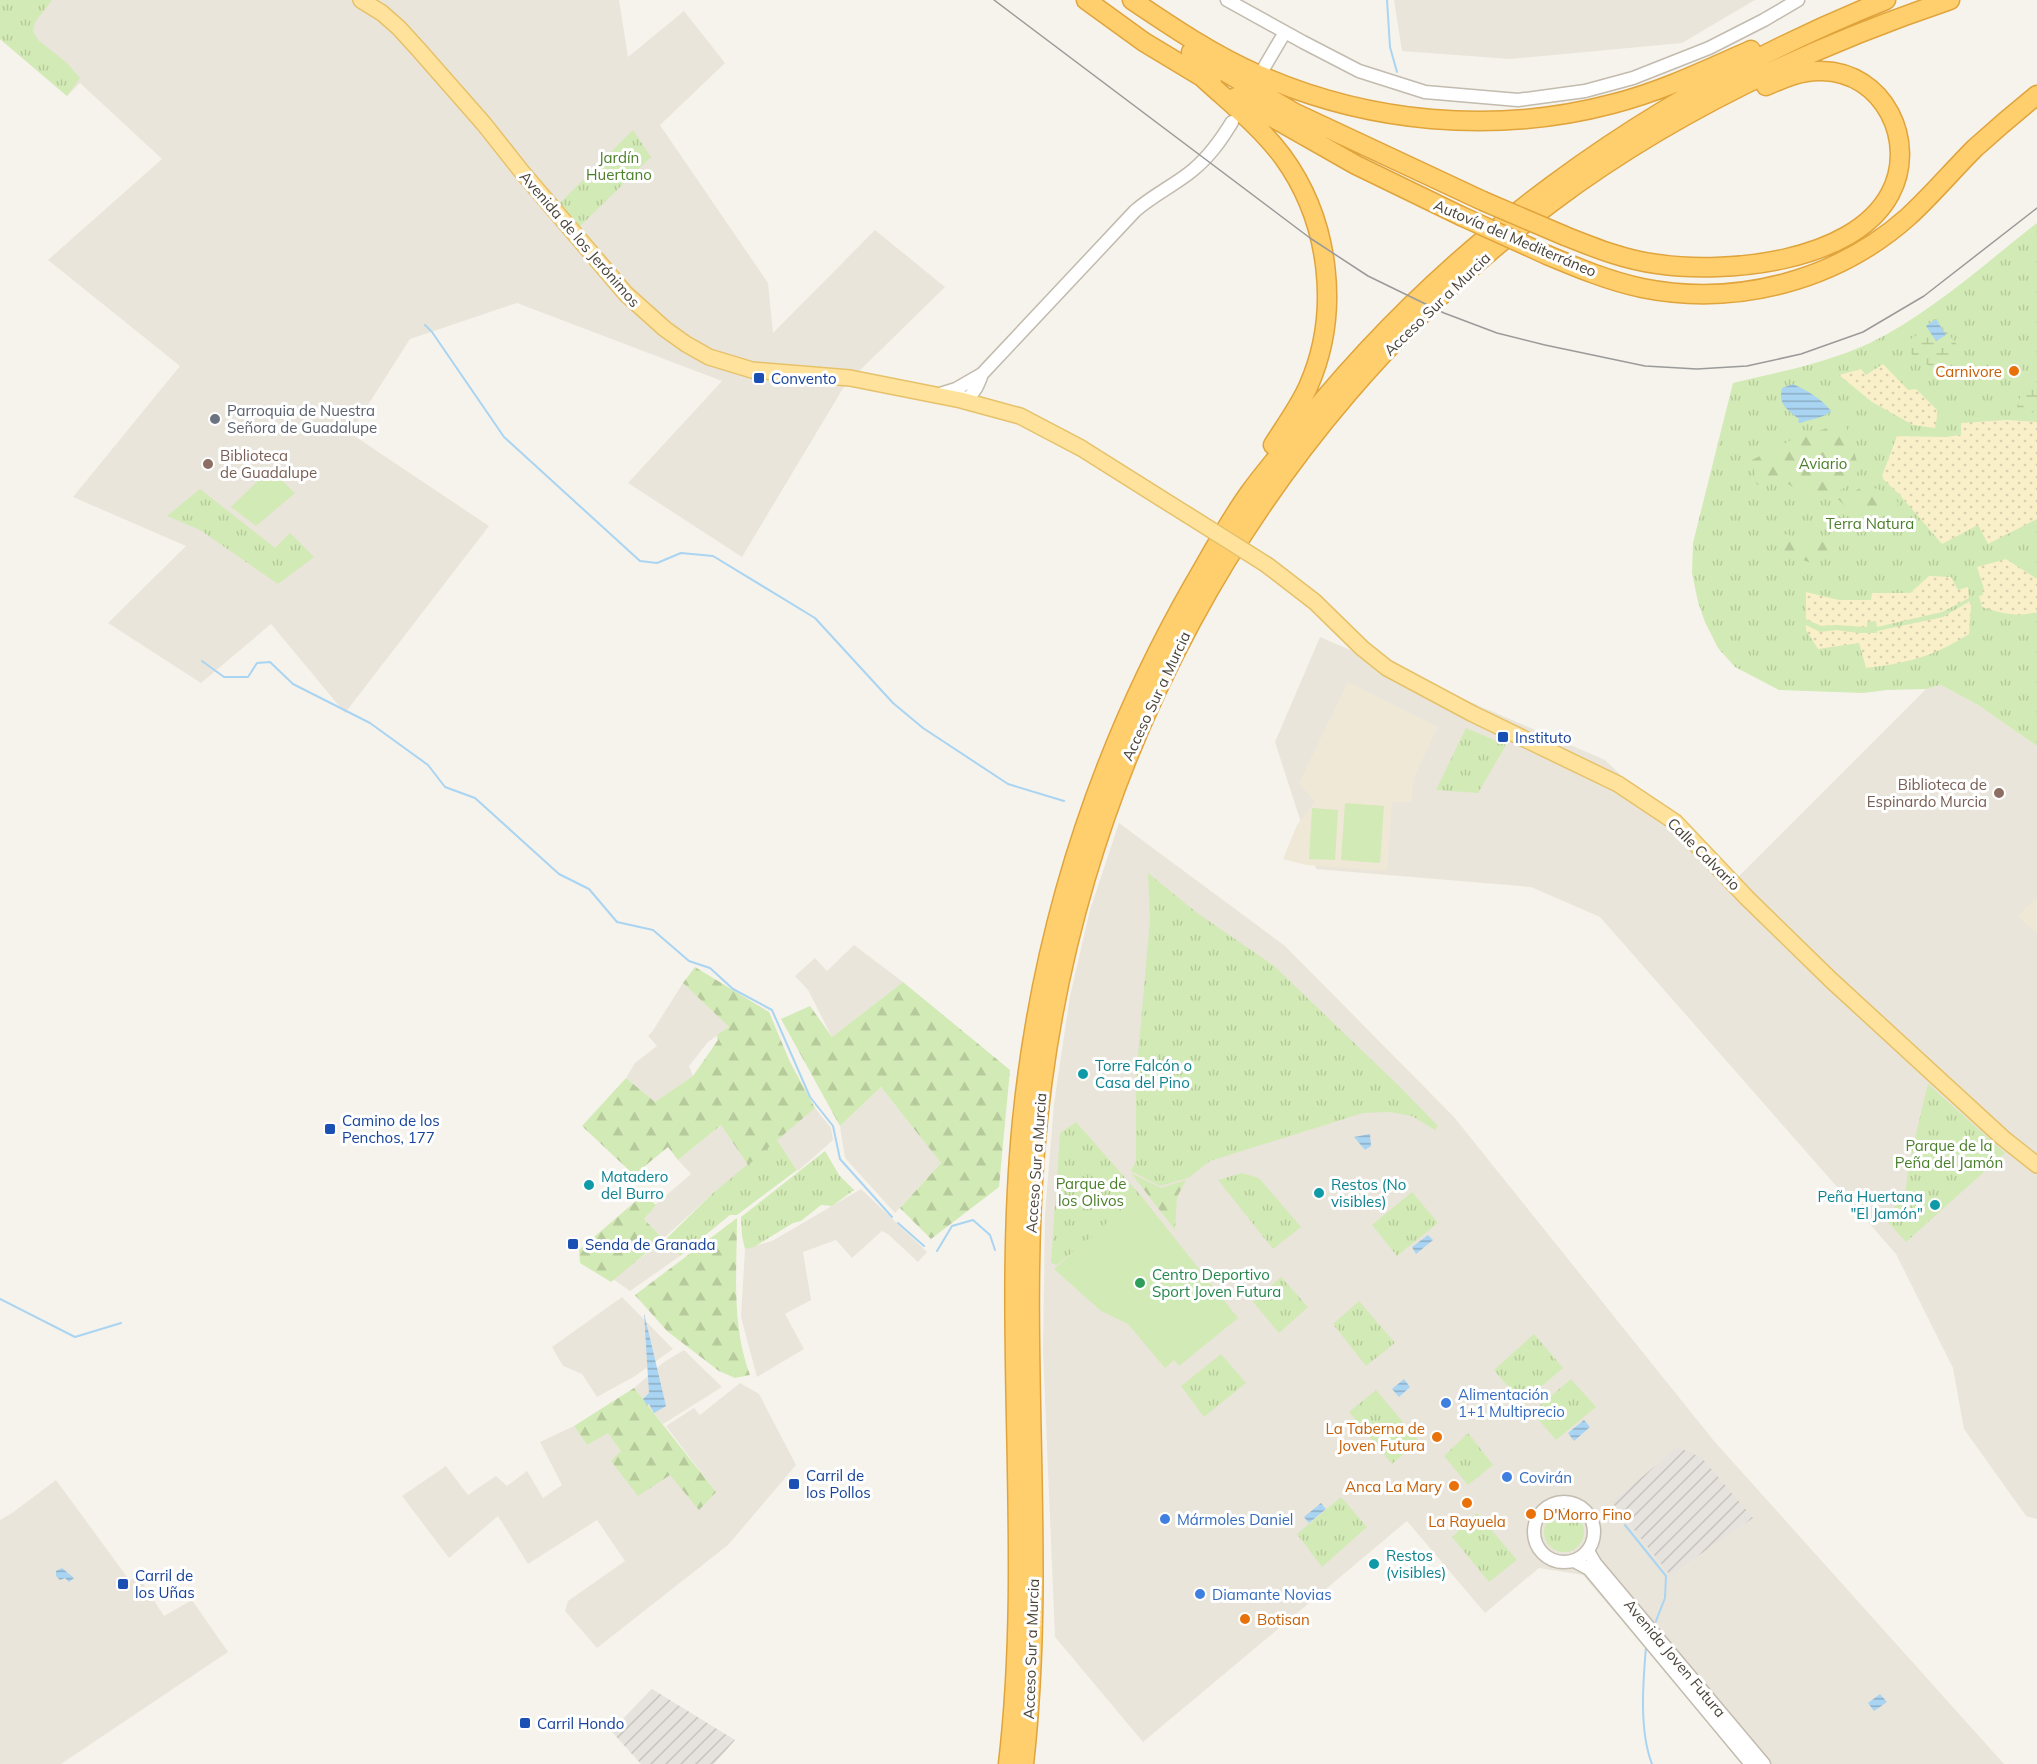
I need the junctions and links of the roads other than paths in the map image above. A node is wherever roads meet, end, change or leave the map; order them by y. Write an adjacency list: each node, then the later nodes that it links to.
1 (361, 0): 18 (main road, Avenida de los Jerónimos)
2 (1086, 0): 12 (highway, Autovía del Mediterráneo)
3 (1116, 0): 15 (highway, bridge)
4 (1132, 0): 7 (highway)
5 (1227, 0): 10 (street)
6 (1798, 0): 10 (street)
7 (1878, 0)
8 (1886, 0): 21 (highway, Acceso Sur a Murcia)
9 (1950, 0): 15 (highway, Acceso Sur a Murcia)
10 (1285, 32): 11 (street)
11 (1265, 66)
12 (1202, 78): 13 (highway, Autovía del Mediterráneo, bridge); 21 (highway)
13 (2037, 95)
14 (1232, 122): 16 (street)
15 (1487, 255): 26 (highway, Acceso Sur a Murcia)
16 (981, 379): 17 (street); 19 (street); 20 (street)
17 (964, 385): 18 (street); 19 (street)
18 (934, 395): 19 (main road, Avenida de los Jerónimos)
19 (963, 401): 20 (main road, Avenida de los Jerónimos)
20 (993, 408): 22 (main road, Avenida de los Jerónimos)
21 (1251, 490): 27 (highway, Acceso Sur a Murcia)
22 (1185, 514): 23 (main road, Calle Calvario, bridge)
23 (2037, 1165)
24 (1588, 1551): 25 (street); 25 (street); 31 (street, Avenida Joven Futura)
25 (1574, 1561): 30 (street, Avenida Joven Futura)
26 (1034, 1603): 28 (highway, Acceso Sur a Murcia); 29 (highway)
27 (1008, 1764)
28 (1024, 1764)
29 (1032, 1764)
30 (1751, 1764)
31 (1764, 1764)

